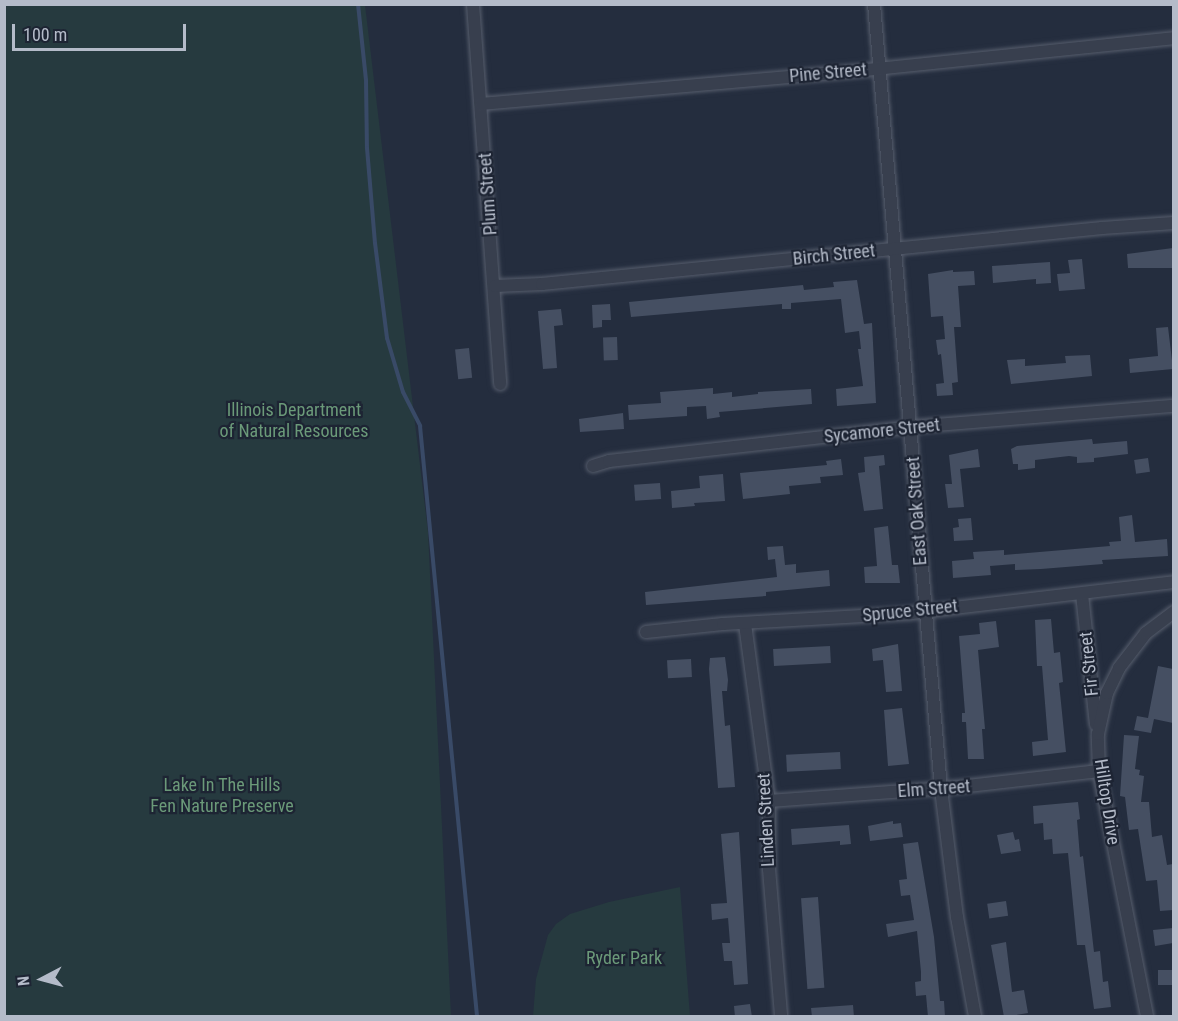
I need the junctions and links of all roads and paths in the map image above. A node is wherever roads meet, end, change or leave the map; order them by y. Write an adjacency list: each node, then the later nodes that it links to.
1 (473, 4): 5 (street, Plum Street)
2 (874, 4): 4 (street, East Oak Street)
3 (1173, 38): 4 (street, Pine Street)
4 (880, 69): 5 (street, Pine Street); 7 (street, East Oak Street)
5 (481, 104): 8 (street, Plum Street)
6 (1173, 224): 7 (street, Birch Street)
7 (895, 249): 8 (street, Birch Street); 11 (street, East Oak Street)
8 (495, 286): 9 (street, Plum Street)
9 (500, 384)
10 (1173, 406): 11 (street, Sycamore Street)
11 (911, 428): 12 (street, Sycamore Street); 15 (street, East Oak Street)
12 (592, 466)
13 (1173, 582): 14 (street, Spruce Street)
14 (1082, 594): 15 (street, Spruce Street); 19 (street, Fir Street)
15 (924, 611): 17 (street, Spruce Street); 21 (street, East Oak Street)
16 (1173, 612): 19 (street, Hilltop Drive)
17 (745, 624): 18 (street, Spruce Street); 22 (street, Linden Street)
18 (646, 632)
19 (1098, 734): 20 (street, Hilltop Drive)
20 (1099, 771): 21 (street, Elm Street); 25 (street, Hilltop Drive)
21 (941, 789): 22 (street, Elm Street); 24 (street, East Oak Street)
22 (769, 801): 23 (street, Linden Street)
23 (781, 1017)
24 (975, 1017)
25 (1147, 1017)

